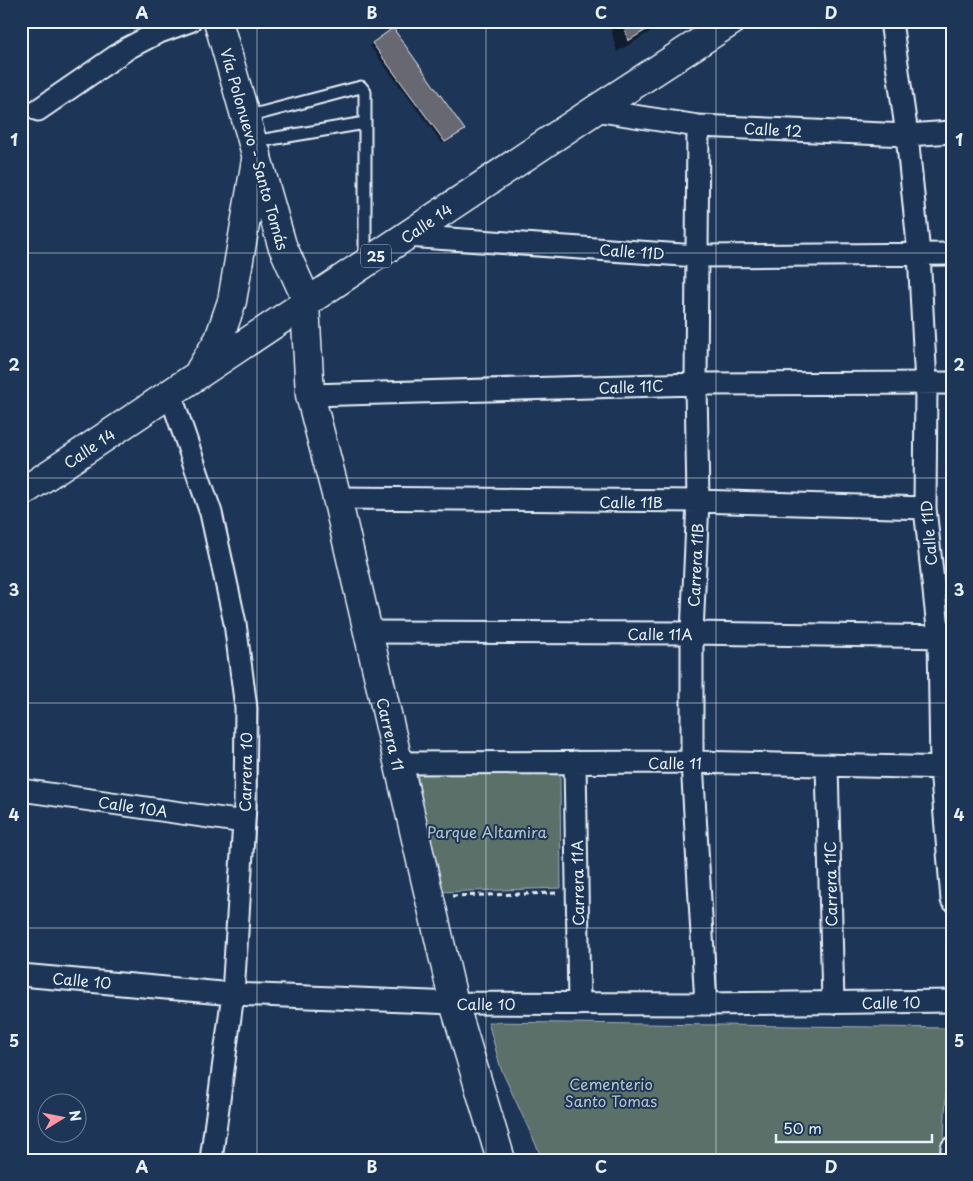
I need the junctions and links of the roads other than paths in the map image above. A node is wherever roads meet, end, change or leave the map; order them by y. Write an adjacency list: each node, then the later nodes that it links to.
1 (190, 21): 6 (street)
2 (218, 21): 8 (main road, Vía Polonuevo - Santo Tomás)
3 (732, 21): 5 (main road, Calle 14 / 25)
4 (891, 21): 12 (street, Calle 11D)
5 (708, 29): 7 (main road, Calle 14 / 25)
6 (38, 110)
7 (595, 110): 10 (street, Calle 12); 14 (main road, Calle 14 / 25)
8 (246, 117): 9 (lane); 13 (main road, Vía Polonuevo - Santo Tomás)
9 (365, 123): 13 (lane); 18 (lane)
10 (698, 126): 12 (street, Calle 12); 17 (street, Carrera 11B)
11 (952, 132): 12 (street, Calle 12)
12 (908, 135): 15 (street, Calle 11D)
13 (255, 148): 19 (main road, Vía Polonuevo - Santo Tomás); 20 (main road)
14 (406, 236): 17 (street, Calle 11D); 18 (main road, Calle 14 / 25)
15 (919, 254): 16 (street, Calle 11D); 17 (street, Calle 11D); 23 (street, Calle 11D)
16 (952, 254)
17 (697, 256): 22 (street, Carrera 11B)
18 (365, 263): 19 (main road, Calle 14 / 25)
19 (307, 304): 20 (main road, Calle 14 / 25); 25 (main road, Carrera 11)
20 (195, 376): 24 (main road, Calle 14 / 25)
21 (952, 383): 23 (street, Calle 11C)
22 (696, 384): 23 (street, Calle 11C); 25 (street, Calle 11C); 28 (street, Carrera 11B)
23 (926, 384): 29 (street, Calle 11D)
24 (170, 393): 26 (main road, Calle 14 / 25); 39 (street, Carrera 10)
25 (310, 395): 27 (main road, Carrera 11)
26 (21, 493)
27 (337, 498): 28 (street, Calle 11B); 30 (main road, Carrera 11)
28 (698, 501): 29 (street, Calle 11B); 31 (street, Carrera 11B)
29 (925, 508): 32 (street, Calle 11D)
30 (367, 632): 31 (street, Calle 11A); 35 (main road, Carrera 11)
31 (692, 633): 32 (street, Calle 11A); 34 (street, Carrera 11B)
32 (945, 637): 37 (street, Calle 11D)
33 (575, 762): 34 (street, Calle 11); 35 (street, Calle 11); 46 (street, Carrera 11A)
34 (692, 762): 36 (street, Calle 11); 47 (street, Carrera 11B)
35 (398, 763): 44 (main road, Carrera 11)
36 (827, 765): 37 (street, Calle 11); 45 (street, Carrera 11C)
37 (946, 768): 40 (street, Calle 11D)
38 (21, 790): 39 (street, Calle 10A)
39 (244, 822): 42 (street, Carrera 10)
40 (952, 900)
41 (21, 975): 42 (street, Calle 10)
42 (233, 994): 44 (street, Calle 10); 49 (street, Carrera 10)
43 (952, 1001): 45 (street, Calle 10)
44 (454, 1003): 46 (street, Calle 10); 50 (main road, Carrera 11)
45 (833, 1003): 47 (street, Calle 10)
46 (579, 1004): 47 (street, Calle 10)
47 (706, 1004)
48 (952, 1148): 51 (street)
49 (211, 1160)
50 (501, 1160)
51 (951, 1160)

